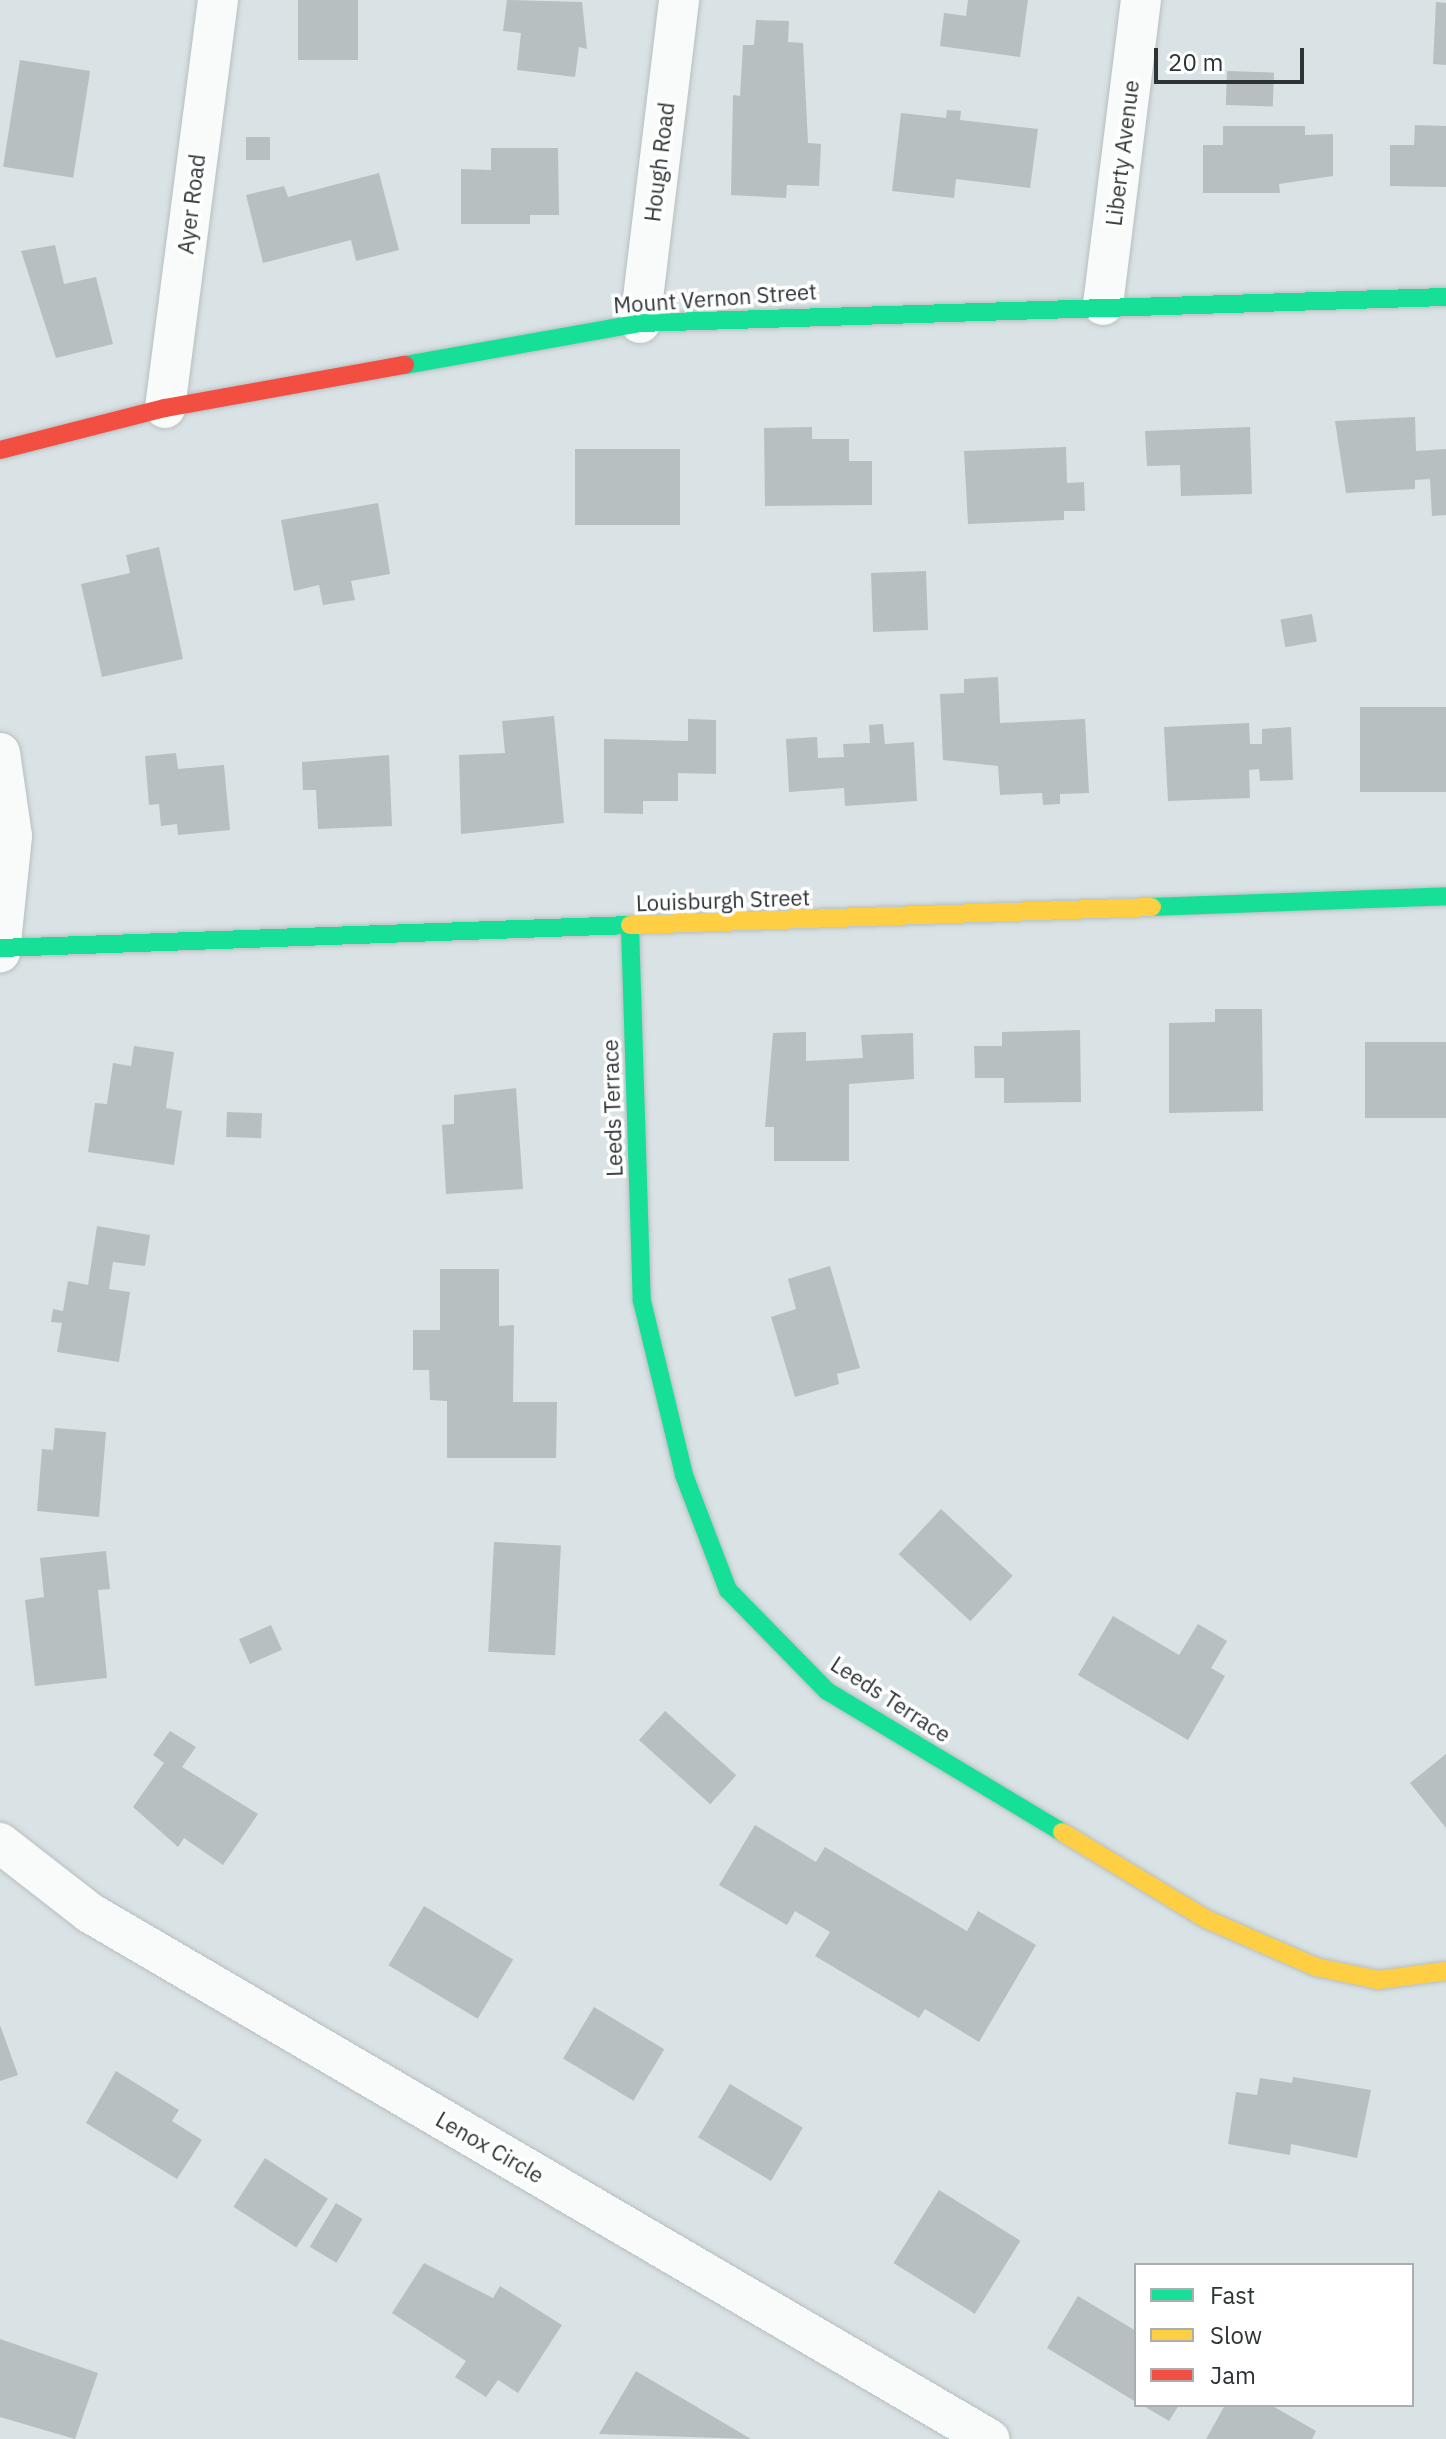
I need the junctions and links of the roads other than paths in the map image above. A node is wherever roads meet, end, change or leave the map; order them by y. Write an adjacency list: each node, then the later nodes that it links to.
1 (218, 0): 7 (street, Ayer Road)
2 (679, 0): 6 (street, Hough Road)
3 (1141, 0): 5 (street, Liberty Avenue)
4 (1446, 297): 5 (street, Mount Vernon Street)
5 (1103, 305): 6 (street, Mount Vernon Street)
6 (640, 323): 7 (street, Mount Vernon Street)
7 (165, 408): 8 (street, Mount Vernon Street)
8 (0, 450)
9 (0, 753): 12 (street)
10 (1446, 896): 11 (street, Louisburgh Street)
11 (630, 927): 12 (street, Louisburgh Street); 14 (street, Leeds Terrace)
12 (0, 950)
13 (3, 1851): 15 (street, Lenox Circle)
14 (1446, 1971)
15 (989, 2439)

